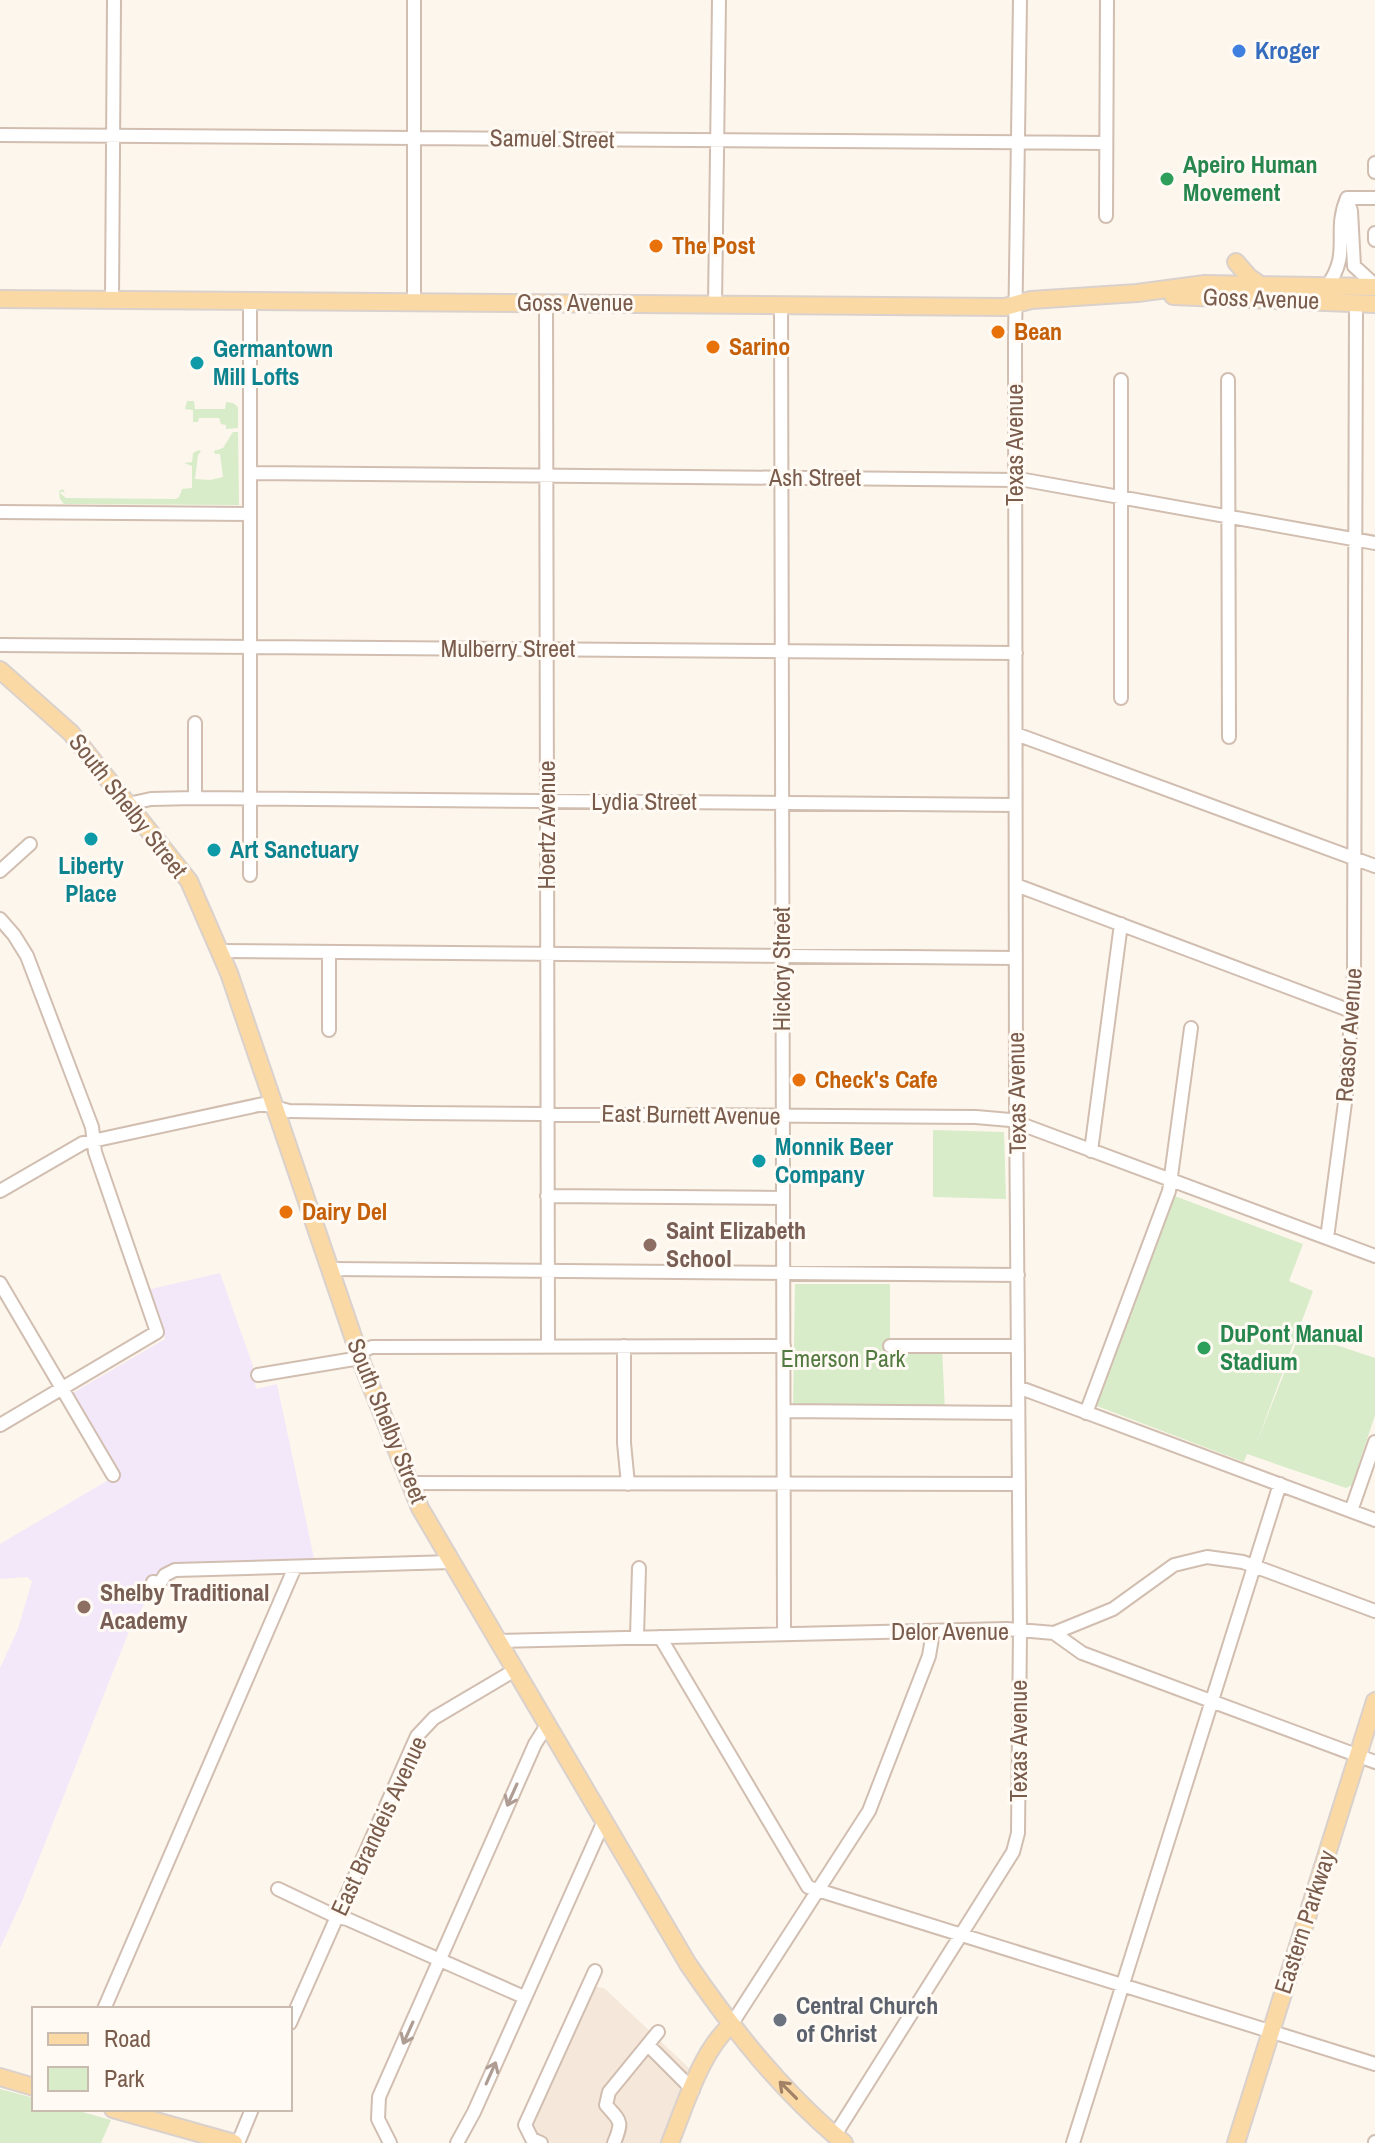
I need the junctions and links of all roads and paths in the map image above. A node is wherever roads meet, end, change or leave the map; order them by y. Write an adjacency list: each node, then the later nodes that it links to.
1 (114, 0): 7 (street)
2 (414, 0): 8 (street)
3 (719, 0): 9 (street)
4 (1020, 0): 11 (street, Texas Avenue)
5 (1107, 0): 10 (street)
6 (0, 135): 7 (street, Samuel Street)
7 (113, 136): 8 (street, Samuel Street); 25 (street)
8 (415, 138): 9 (street, Samuel Street); 27 (street)
9 (717, 141): 11 (street, Samuel Street); 32 (street)
10 (1105, 143): 11 (street, Samuel Street); 16 (street)
11 (1018, 144): 30 (street, Texas Avenue)
12 (1375, 163): 13 (street)
13 (1375, 172)
14 (1347, 198): 15 (street); 21 (street); 22 (street)
15 (1375, 198)
16 (1106, 216)
17 (1375, 233): 18 (street)
18 (1375, 240)
19 (1236, 262): 20 (main road)
20 (1259, 284): 21 (main road, Goss Avenue); 23 (main road, Goss Avenue)
21 (1327, 286): 22 (main road, Goss Avenue)
22 (1375, 286)
23 (1148, 291): 29 (main road, Goss Avenue); 30 (main road, Goss Avenue)
24 (0, 299): 25 (main road, Goss Avenue)
25 (112, 300): 26 (main road, Goss Avenue)
26 (250, 300): 27 (main road, Goss Avenue); 36 (street)
27 (414, 302): 28 (main road, Goss Avenue)
28 (546, 303): 32 (main road, Goss Avenue); 37 (street, Hoertz Avenue)
29 (1356, 303): 31 (main road, Goss Avenue); 44 (street, Reasor Avenue)
30 (1017, 304): 33 (main road, Goss Avenue); 39 (street, Texas Avenue)
31 (1375, 304)
32 (715, 305): 33 (main road, Goss Avenue)
33 (781, 305): 38 (street, Hickory Street)
34 (1121, 380): 40 (street)
35 (1228, 380): 43 (street)
36 (250, 473): 37 (street, Ash Street); 42 (street)
37 (546, 476): 38 (street, Ash Street); 48 (street, Hoertz Avenue)
38 (781, 478): 39 (street, Ash Street); 49 (street, Hickory Street)
39 (1016, 480): 40 (street, Ash Street); 50 (street, Texas Avenue)
40 (1121, 498): 43 (street, Ash Street); 52 (street)
41 (0, 512): 42 (street)
42 (250, 514): 47 (street)
43 (1228, 517): 44 (street, Ash Street); 55 (street)
44 (1355, 540): 45 (street, Ash Street); 63 (street, Reasor Avenue)
45 (1375, 543)
46 (0, 645): 47 (street, Mulberry Street)
47 (250, 646): 48 (street, Mulberry Street); 57 (street)
48 (546, 649): 49 (street, Mulberry Street); 58 (street, Hoertz Avenue)
49 (782, 651): 50 (street, Mulberry Street); 59 (street, Hickory Street)
50 (1016, 653): 54 (street, Texas Avenue)
51 (0, 670): 60 (main road, South Shelby Street)
52 (1121, 698)
53 (195, 723): 56 (street)
54 (1016, 734): 61 (street, Texas Avenue); 63 (street)
55 (1229, 737)
56 (195, 798): 57 (street, Lydia Street); 60 (street, Lydia Street)
57 (252, 799): 58 (street, Lydia Street); 66 (street)
58 (547, 802): 59 (street, Lydia Street); 72 (street, Hoertz Avenue)
59 (782, 803): 61 (street, Lydia Street); 73 (street, Hickory Street)
60 (128, 804): 70 (main road, South Shelby Street)
61 (1015, 805): 67 (street, Texas Avenue)
62 (30, 844): 65 (street)
63 (1355, 859): 64 (street); 75 (street, Reasor Avenue)
64 (1375, 866)
65 (0, 871)
66 (250, 875)
67 (1016, 885): 69 (street); 74 (street, Texas Avenue)
68 (0, 919): 82 (street)
69 (1121, 924): 75 (street); 83 (street)
70 (221, 951): 71 (street); 78 (main road, South Shelby Street)
71 (329, 952): 72 (street); 77 (street)
72 (547, 954): 73 (street); 79 (street, Hoertz Avenue)
73 (782, 955): 74 (street); 80 (street, Hickory Street)
74 (1016, 958): 81 (street, Texas Avenue)
75 (1351, 1011): 88 (street, Reasor Avenue)
76 (1191, 1028): 84 (street)
77 (329, 1030)
78 (275, 1107): 79 (street, East Burnett Avenue); 82 (street, East Burnett Avenue); 90 (main road, South Shelby Street)
79 (547, 1114): 80 (street, East Burnett Avenue); 86 (street, Hoertz Avenue)
80 (783, 1116): 81 (street, East Burnett Avenue); 87 (street, Hickory Street)
81 (1017, 1123): 83 (street, East Burnett Avenue); 93 (street, Texas Avenue)
82 (93, 1140): 85 (street, East Burnett Avenue); 103 (street)
83 (1091, 1151): 84 (street, East Burnett Avenue)
84 (1170, 1180): 88 (street, East Burnett Avenue); 106 (street)
85 (0, 1191)
86 (547, 1196): 87 (street); 91 (street, Hoertz Avenue)
87 (783, 1198): 92 (street, Hickory Street)
88 (1327, 1238): 89 (street, East Burnett Avenue)
89 (1375, 1256)
90 (331, 1269): 91 (street); 100 (main road, South Shelby Street)
91 (548, 1271): 92 (street); 95 (street, Hoertz Avenue)
92 (783, 1273): 93 (street); 97 (street, Hickory Street)
93 (1018, 1275): 99 (street, Texas Avenue)
94 (0, 1283): 103 (street)
95 (548, 1346): 96 (street); 100 (street)
96 (624, 1346): 97 (street); 111 (street)
97 (784, 1346): 104 (street, Hickory Street)
98 (890, 1346): 99 (street)
99 (1018, 1346): 102 (street, Texas Avenue)
100 (359, 1352): 101 (street); 110 (main road, South Shelby Street)
101 (258, 1375)
102 (1018, 1387): 105 (street, Texas Avenue); 106 (street)
103 (61, 1389): 107 (street); 109 (street)
104 (784, 1411): 105 (street); 112 (street, Hickory Street)
105 (1018, 1413): 113 (street, Texas Avenue)
106 (1086, 1413): 114 (street)
107 (0, 1425)
108 (1375, 1442): 115 (street)
109 (113, 1475)
110 (410, 1483): 111 (street); 117 (main road, South Shelby Street)
111 (628, 1484): 112 (street)
112 (784, 1484): 113 (street); 125 (street, Hickory Street)
113 (1018, 1484): 124 (street, Texas Avenue)
114 (1280, 1484): 115 (street); 118 (street)
115 (1351, 1511): 116 (street)
116 (1375, 1520)
117 (452, 1562): 119 (street); 129 (main road, South Shelby Street)
118 (1254, 1566): 122 (street); 126 (street); 131 (street)
119 (295, 1567): 121 (street); 145 (street)
120 (639, 1568): 127 (street)
121 (153, 1582)
122 (1375, 1611)
123 (933, 1632): 124 (street, Delor Avenue); 125 (street, Delor Avenue); 138 (street)
124 (1020, 1632): 126 (street, Delor Avenue); 140 (street, Texas Avenue)
125 (784, 1633): 128 (street, Delor Avenue)
126 (1054, 1633): 131 (street)
127 (637, 1636): 128 (street, Delor Avenue); 129 (street, Delor Avenue)
128 (660, 1637): 138 (street)
129 (499, 1641): 130 (main road, South Shelby Street)
130 (515, 1670): 133 (main road, South Shelby Street); 139 (street, East Brandeis Avenue)
131 (1212, 1701): 134 (street); 143 (street)
132 (1375, 1701): 134 (main road, Eastern Parkway)
133 (547, 1725): 136 (main road, South Shelby Street); 141 (street, one-way to 141)
134 (1358, 1755): 135 (street); 148 (main road, Eastern Parkway)
135 (1375, 1762)
136 (604, 1821): 144 (street); 147 (main road, South Shelby Street)
137 (278, 1889): 139 (street)
138 (818, 1890): 140 (street); 147 (street)
139 (337, 1917): 141 (street); 146 (street, East Brandeis Avenue)
140 (962, 1934): 143 (street); 157 (street, Texas Avenue)
141 (439, 1960): 144 (street); 160 (street, one-way to 160)
142 (595, 1971): 162 (street)
143 (1123, 1984): 148 (street); 165 (street)
144 (524, 1997): 161 (street, one-way to 144)
145 (105, 2007)
146 (292, 2018)
147 (731, 2025): 154 (main road); 157 (main road, South Shelby Street, one-way to 147)
148 (1271, 2030): 151 (street); 166 (main road, Eastern Parkway)
149 (658, 2032): 150 (street)
150 (648, 2045): 154 (street); 163 (street)
151 (1375, 2064)
152 (0, 2077): 153 (main road)
153 (32, 2086)
154 (693, 2090): 164 (main road)
155 (119, 2111): 158 (main road)
156 (251, 2111): 159 (street)
157 (840, 2139)
158 (209, 2140): 159 (main road)
159 (236, 2143)
160 (390, 2143)
161 (457, 2143)
162 (541, 2143)
163 (614, 2143)
164 (670, 2143)
165 (1073, 2143)
166 (1236, 2143)

